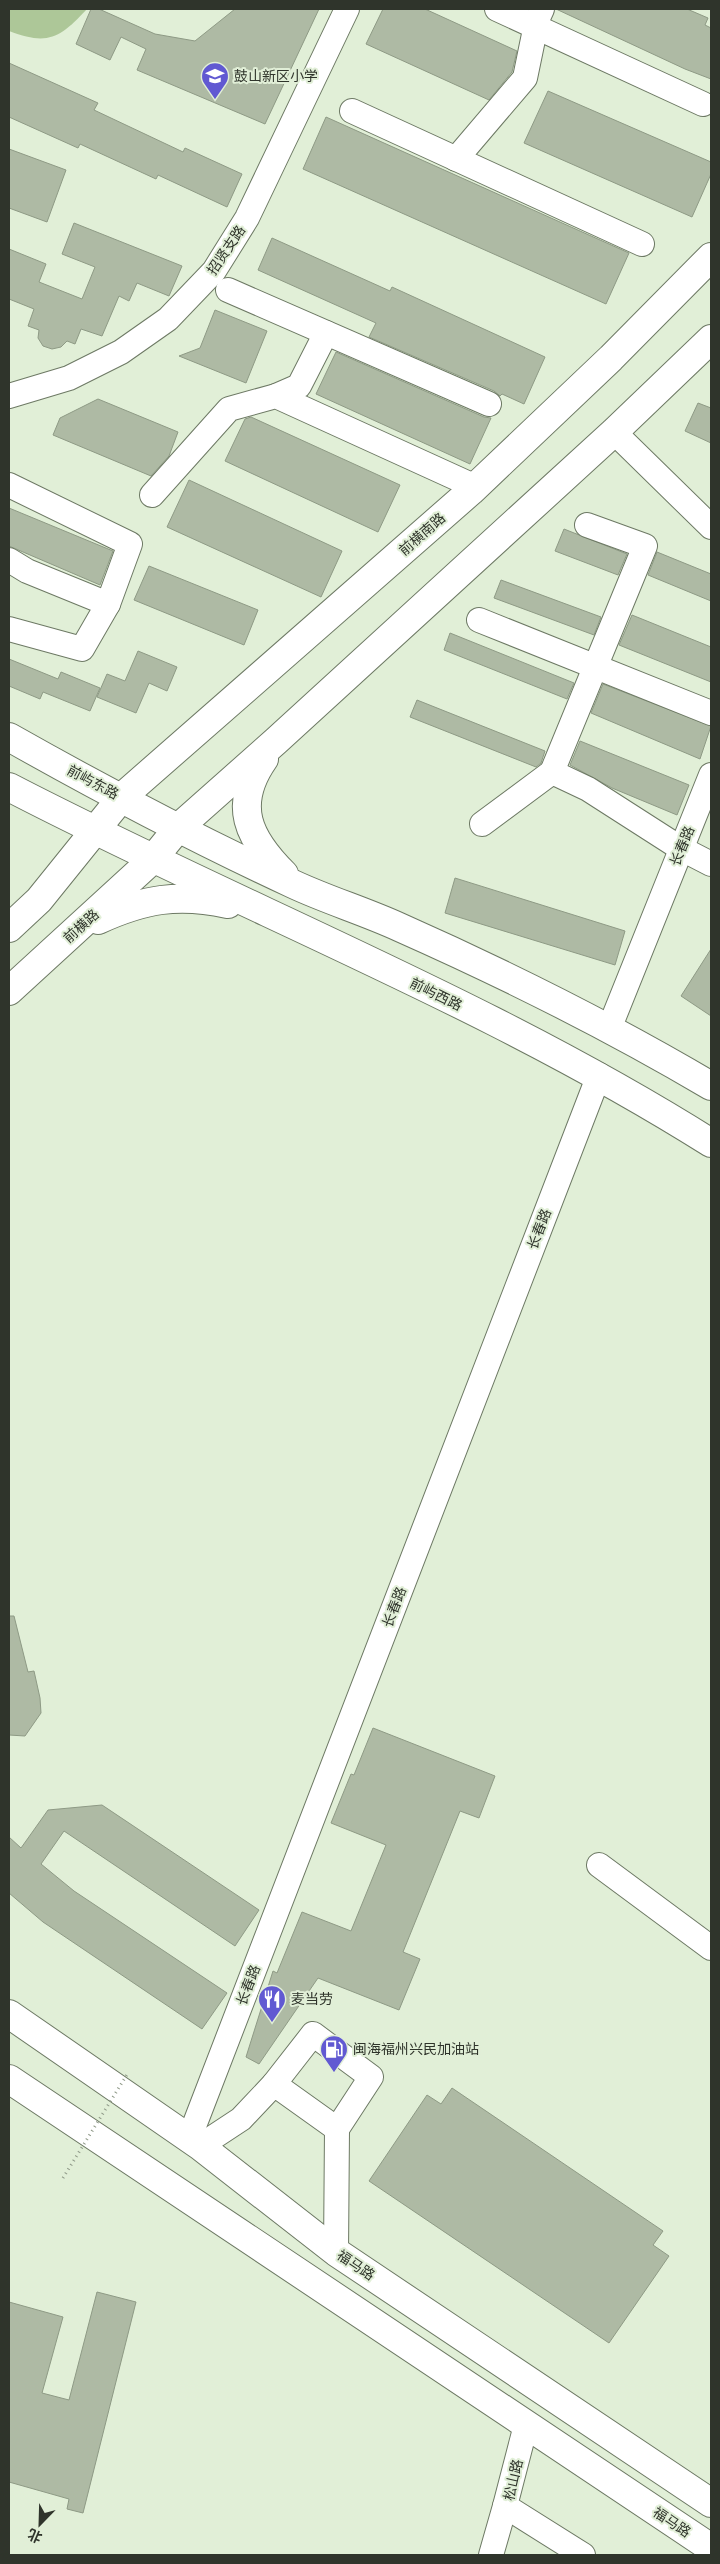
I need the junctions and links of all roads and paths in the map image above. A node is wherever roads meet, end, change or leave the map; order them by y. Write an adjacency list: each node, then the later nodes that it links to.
1 (347, 9): 12 (street, 招贤支路)
2 (497, 9): 3 (street)
3 (539, 18): 4 (street); 6 (street)
4 (703, 104)
5 (352, 111): 6 (street)
6 (456, 159): 7 (street)
7 (642, 244)
8 (711, 257): 17 (main road, 前横南路)
9 (228, 290): 10 (street)
10 (326, 333): 13 (street); 14 (street)
11 (711, 339): 15 (main road)
12 (9, 396)
13 (276, 396): 17 (street); 18 (street)
14 (489, 404)
15 (614, 432): 20 (street); 28 (main road)
16 (9, 484): 22 (street)
17 (471, 491): 32 (main road, 前横南路)
18 (152, 494)
19 (587, 525): 25 (street)
20 (711, 527)
21 (9, 560): 22 (street)
22 (108, 604): 24 (street)
23 (479, 620): 25 (street)
24 (9, 630)
25 (594, 666): 26 (street); 29 (street)
26 (711, 713)
27 (9, 737): 32 (main road, 前屿东路)
28 (276, 741): 34 (main road); 39 (main road)
29 (552, 772): 33 (street); 36 (street)
30 (711, 775): 36 (street, 长春路)
31 (9, 788): 35 (main road)
32 (122, 798): 34 (main road, 前屿东路); 35 (main road, 前横南路)
33 (482, 824)
34 (178, 828): 37 (main road, 前横路); 39 (main road)
35 (94, 832): 37 (main road); 40 (main road)
36 (680, 848): 38 (street); 44 (street, 长春路)
37 (152, 860): 41 (main road, 前横路); 42 (main road, 前屿西路)
38 (711, 864)
39 (294, 884): 44 (main road)
40 (9, 928)
41 (76, 931): 42 (main road); 43 (main road, 前横路)
42 (326, 941): 45 (main road, 前屿西路)
43 (9, 991)
44 (609, 1029): 46 (main road)
45 (599, 1075): 47 (main road, 前屿西路); 55 (street, 长春路)
46 (711, 1086)
47 (711, 1143)
48 (598, 1865): 49 (street)
49 (711, 1948)
50 (9, 2014): 55 (main road, 福马路)
51 (128, 2073): 56 (path, bridge)
52 (9, 2079): 58 (main road, 福马路)
53 (274, 2084): 54 (street); 54 (street); 55 (street)
54 (337, 2129): 57 (street)
55 (195, 2142): 57 (main road, 福马路)
56 (63, 2178)
57 (336, 2252): 59 (main road, 福马路)
58 (526, 2424): 60 (street, 松山路); 61 (main road, 福马路)
59 (711, 2504)
60 (505, 2506): 62 (street); 63 (street, 松山路)
61 (709, 2546)
62 (491, 2555)
63 (583, 2555)

